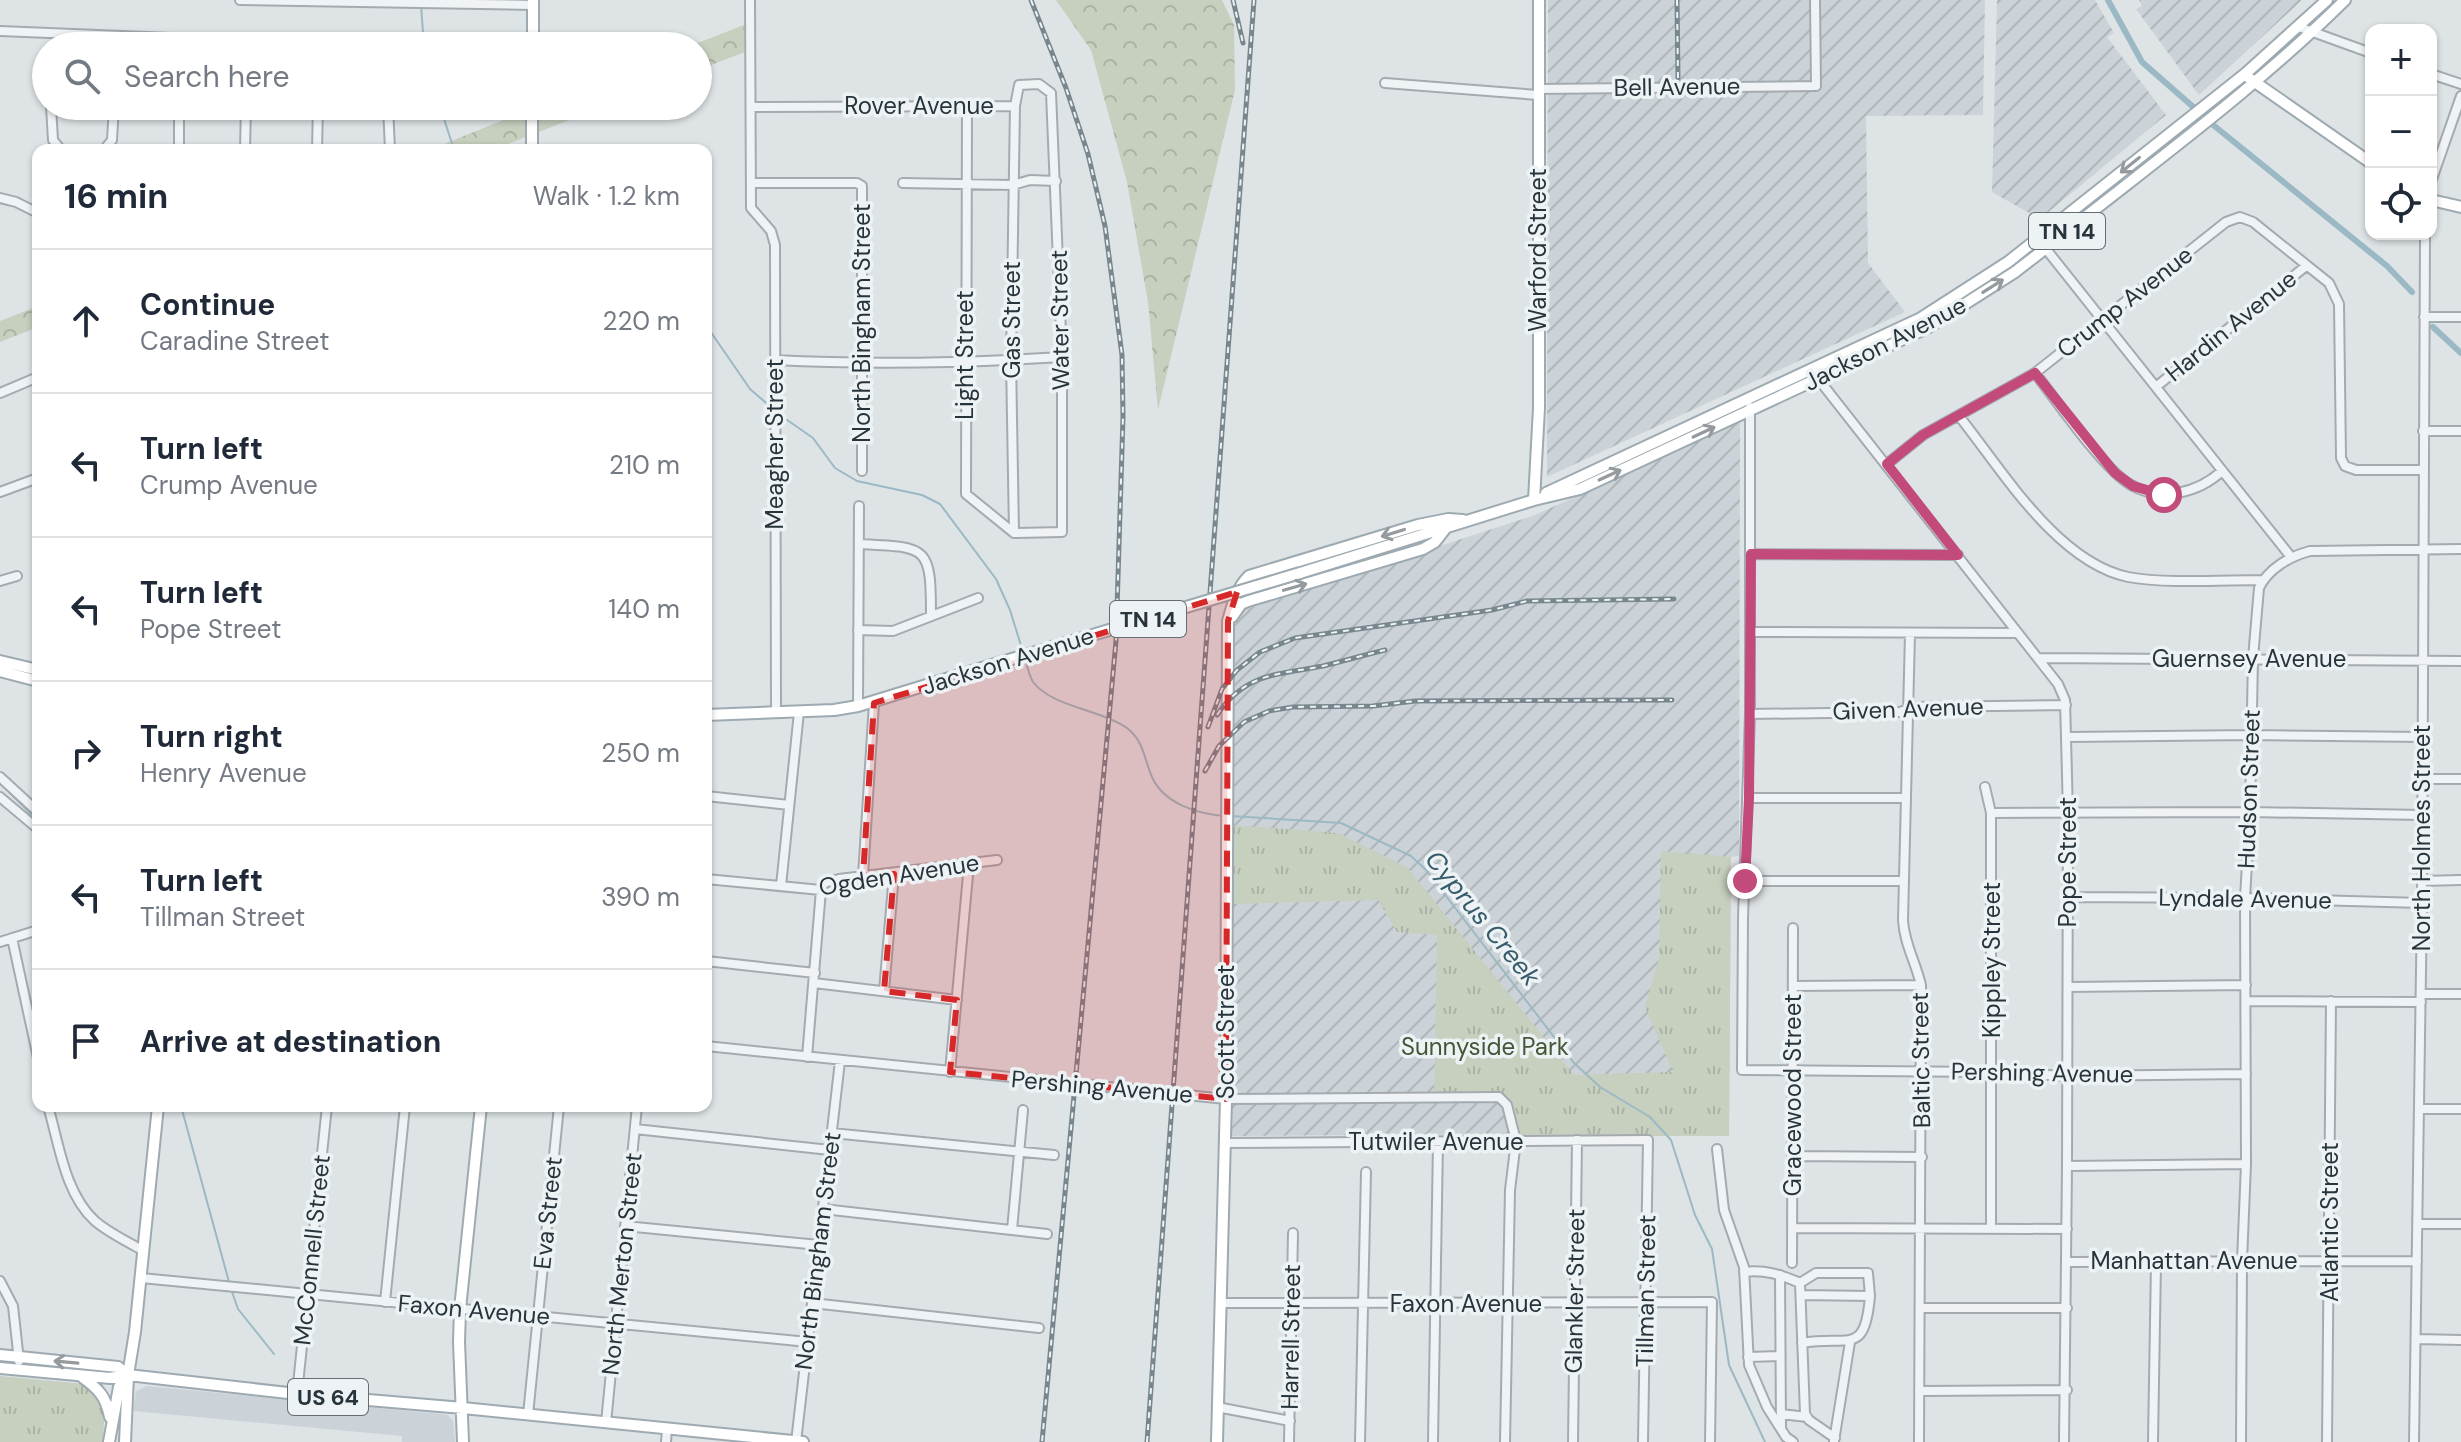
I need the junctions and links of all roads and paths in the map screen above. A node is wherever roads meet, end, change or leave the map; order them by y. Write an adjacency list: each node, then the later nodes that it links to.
1 (240, 0): 7 (street)
2 (750, 0): 22 (street, Meagher Street)
3 (1539, 0): 18 (main road, Warford Street)
4 (1815, 0): 18 (street, Bell Avenue)
5 (2327, 0): 8 (main road, Jackson Avenue / TN 14)
6 (2345, 0): 11 (main road, Jackson Avenue / TN 14)
7 (533, 2): 10 (main road)
8 (2299, 27): 11 (street); 15 (main road, Jackson Avenue / TN 14)
9 (0, 31): 12 (street)
10 (533, 32)
11 (2312, 32): 13 (street); 15 (main road, Jackson Avenue / TN 14)
12 (32, 33)
13 (2365, 51)
14 (2437, 76): 17 (street)
15 (2248, 78): 38 (main road); 49 (main road, Jackson Avenue / TN 14, one-way to 49); 51 (main road, Jackson Avenue / TN 14)
16 (1385, 83): 18 (street, Bell Avenue)
17 (2461, 84)
18 (1538, 92): 81 (main road, Warford Street)
19 (2461, 96): 39 (street)
20 (967, 105): 21 (street, Rover Avenue); 22 (street, Rover Avenue); 43 (street, Light Street)
21 (1015, 106): 23 (street, Rover Avenue); 44 (street, Gas Street)
22 (751, 107): 41 (street, Meagher Street)
23 (1053, 108): 40 (street, Water Street)
24 (52, 120): 31 (street)
25 (113, 120): 32 (street)
26 (179, 120): 33 (street)
27 (246, 120): 34 (street)
28 (318, 120): 35 (street)
29 (389, 120): 36 (street)
30 (532, 120): 37 (main road)
31 (56, 144)
32 (109, 144)
33 (179, 144)
34 (245, 144)
35 (317, 144)
36 (390, 144)
37 (532, 144)
38 (2365, 159)
39 (2436, 168)
40 (1056, 181): 44 (street); 58 (street, Water Street)
41 (751, 183): 59 (street, Meagher Street); 62 (street, North Bingham Street)
42 (903, 183): 43 (street)
43 (965, 183): 44 (street); 61 (street, Light Street)
44 (1013, 185): 60 (street, Gas Street)
45 (0, 198): 48 (street)
46 (2437, 201): 47 (main road)
47 (2461, 207)
48 (32, 210)
49 (2038, 239): 51 (street); 55 (main road, Jackson Avenue / TN 14)
50 (2425, 240): 53 (street, North Holmes Street)
51 (2046, 248): 56 (street); 57 (main road, Jackson Avenue / TN 14, one-way to 51)
52 (2306, 266): 56 (street, Crump Avenue); 66 (street, Hardin Avenue); 76 (street)
53 (2424, 317): 54 (street); 71 (street, North Holmes Street)
54 (2461, 317)
55 (1921, 318): 57 (street); 64 (main road, Jackson Avenue / TN 14)
56 (2104, 321): 63 (street, Crump Avenue); 66 (street)
57 (1927, 328): 64 (main road, Jackson Avenue / TN 14)
58 (1062, 357): 60 (street); 85 (street, Water Street)
59 (775, 360): 62 (street); 115 (street, Meagher Street)
60 (1011, 360): 61 (street); 85 (street, Gas Street)
61 (965, 363): 62 (street); 85 (street, Light Street)
62 (862, 364): 77 (street, North Bingham Street)
63 (2035, 373): 70 (street, Crump Avenue); 78 (street)
64 (1815, 375): 68 (main road, Jackson Avenue / TN 14); 69 (main road, Jackson Avenue / TN 14); 75 (street, Pope Street)
65 (32, 380): 67 (street)
66 (2157, 386): 78 (street)
67 (0, 393)
68 (1750, 398): 69 (street); 73 (main road, Jackson Avenue / TN 14)
69 (1750, 411): 74 (main road, Jackson Avenue / TN 14, one-way to 69); 89 (street)
70 (1959, 416): 75 (street, Crump Avenue); 93 (street)
71 (2423, 431): 72 (street); 76 (street, North Holmes Street)
72 (2461, 431)
73 (1628, 453): 74 (street); 81 (main road, Jackson Avenue / TN 14)
74 (1633, 464): 81 (main road, Jackson Avenue / TN 14, one-way to 74)
75 (1887, 464): 90 (street, Pope Street)
76 (2423, 470): 87 (street, North Holmes Street)
77 (862, 471)
78 (2222, 471): 91 (street)
79 (32, 480): 80 (street)
80 (0, 492)
81 (1534, 500): 83 (main road, Jackson Avenue / TN 14)
82 (859, 506): 86 (street)
83 (1469, 521): 84 (main road, Jackson Avenue / TN 14); 97 (main road, Scott Street, one-way to 97)
84 (1445, 529): 97 (main road, one-way to 84); 110 (main road, Jackson Avenue / TN 14, bridge)
85 (1014, 533)
86 (860, 544): 96 (street); 98 (street)
87 (2423, 549): 88 (street); 91 (street); 104 (street, North Holmes Street)
88 (2461, 549)
89 (1751, 554): 90 (street); 99 (street)
90 (1958, 555): 101 (street, Pope Street)
91 (2291, 557): 93 (street)
92 (17, 576): 94 (street)
93 (2263, 580): 103 (street, Hudson Street)
94 (0, 581)
95 (978, 598): 96 (street)
96 (931, 616): 98 (street)
97 (1228, 621): 176 (main road, Scott Street)
98 (858, 630): 112 (street)
99 (1750, 632): 100 (street); 116 (street)
100 (1910, 633): 101 (street); 113 (street, Baltic Street)
101 (2017, 633): 102 (street, Pope Street)
102 (2038, 658): 103 (street, Guernsey Avenue); 111 (street, Pope Street)
103 (2253, 658): 104 (street, Guernsey Avenue); 118 (street, Hudson Street)
104 (2422, 660): 106 (street, Guernsey Avenue); 120 (street, North Holmes Street)
105 (0, 661): 107 (main road)
106 (2461, 661)
107 (32, 669)
108 (0, 671): 109 (main road)
109 (32, 679)
110 (874, 703): 112 (main road, Jackson Avenue / TN 14); 139 (street)
111 (2066, 705): 113 (street, Given Avenue); 119 (street, Pope Street)
112 (858, 706): 114 (main road, Jackson Avenue / TN 14)
113 (1908, 711): 116 (street, Given Avenue); 128 (street, Baltic Street)
114 (799, 712): 115 (main road, Jackson Avenue / TN 14); 129 (street)
115 (776, 713): 117 (main road, Jackson Avenue / TN 14)
116 (1750, 714): 127 (street)
117 (712, 715)
118 (2252, 735): 119 (street); 120 (street); 131 (street, Hudson Street)
119 (2067, 737): 133 (street, Pope Street)
120 (2423, 737): 122 (street, North Holmes Street)
121 (0, 777): 130 (street)
122 (2423, 779): 123 (street); 134 (street, North Holmes Street)
123 (2461, 779)
124 (1985, 787): 132 (street, Kippley Street)
125 (0, 797): 135 (street)
126 (712, 797): 129 (street)
127 (1749, 798): 128 (street); 142 (street)
128 (1906, 798): 143 (street, Baltic Street)
129 (789, 805): 145 (street)
130 (32, 806)
131 (2250, 812): 133 (street); 134 (street); 148 (street, Hudson Street)
132 (1991, 813): 133 (street); 173 (street, Kippley Street)
133 (2068, 813): 147 (street, Pope Street)
134 (2423, 815): 144 (street, North Holmes Street)
135 (32, 824)
136 (997, 860): 137 (street, Ogden Avenue)
137 (969, 864): 138 (street, Ogden Avenue); 163 (street)
138 (894, 874): 139 (street, Ogden Avenue); 160 (street)
139 (863, 876): 146 (street, Ogden Avenue)
140 (712, 880): 145 (street, Ogden Avenue)
141 (2461, 880): 144 (street)
142 (1745, 881): 143 (street); 172 (street, Pershing Avenue)
143 (1903, 881): 156 (street, Baltic Street)
144 (2422, 881): 149 (street, North Holmes Street)
145 (781, 886): 146 (street, Ogden Avenue)
146 (821, 890): 155 (street)
147 (2067, 897): 148 (street, Lyndale Avenue); 159 (street, Pope Street)
148 (2245, 898): 149 (street, Lyndale Avenue); 157 (street, Hudson Street)
149 (2422, 903): 162 (street, North Holmes Street)
150 (1793, 928): 158 (street, Gracewood Street)
151 (32, 932): 152 (street)
152 (12, 938): 153 (street); 166 (street)
153 (0, 942)
154 (712, 962): 155 (street)
155 (814, 978): 160 (street); 168 (street)
156 (1921, 985): 158 (street); 170 (street, Baltic Street)
157 (2246, 985): 159 (street); 164 (street, Hudson Street)
158 (1793, 986): 172 (street, Gracewood Street)
159 (2068, 987): 175 (street, Pope Street)
160 (884, 991): 163 (street)
161 (2461, 994): 162 (street)
162 (2421, 998): 165 (street); 177 (street, North Holmes Street)
163 (957, 1000): 171 (street)
164 (2246, 1001): 165 (street); 174 (street, Hudson Street)
165 (2331, 1001): 217 (street, Atlantic Street)
166 (32, 1030)
167 (712, 1047): 168 (street, Pershing Avenue)
168 (807, 1057): 169 (street, Pershing Avenue)
169 (840, 1061): 171 (street, Pershing Avenue); 188 (street, North Bingham Street)
170 (1921, 1071): 172 (street, Pershing Avenue); 173 (street, Pershing Avenue); 199 (street, Baltic Street)
171 (950, 1072): 176 (street, Pershing Avenue)
172 (1792, 1072): 198 (street, Gracewood Street)
173 (1992, 1072): 175 (street, Pershing Avenue); 209 (street, Kippley Street)
174 (2246, 1074): 175 (street, Pershing Avenue); 200 (street, Hudson Street)
175 (2067, 1076): 201 (street, Pope Street)
176 (1226, 1099): 191 (street, Pershing Avenue); 193 (main road, Scott Street)
177 (2419, 1109): 178 (street); 204 (street, North Holmes Street)
178 (2461, 1109)
179 (1023, 1110): 196 (street)
180 (50, 1112): 215 (street)
181 (157, 1112): 215 (main road)
182 (326, 1112): 227 (street, McConnell Street)
183 (404, 1112): 230 (street)
184 (480, 1112): 241 (main road)
185 (558, 1112): 242 (street, Eva Street)
186 (636, 1112): 187 (street, North Merton Street)
187 (635, 1129): 195 (street); 206 (street, North Merton Street)
188 (832, 1133): 195 (street, North Bingham Street); 196 (street)
189 (1577, 1140): 190 (street, Tutwiler Avenue); 191 (street, Tutwiler Avenue); 238 (street, Glankler Street)
190 (1648, 1140): 233 (street, Tillman Street)
191 (1516, 1141): 192 (street, Tutwiler Avenue); 237 (street)
192 (1438, 1142): 193 (street, Tutwiler Avenue); 236 (street)
193 (1224, 1143): 232 (main road, Scott Street)
194 (1717, 1149): 222 (street)
195 (830, 1150): 203 (street, North Bingham Street)
196 (1017, 1151): 197 (street); 211 (street)
197 (1054, 1155)
198 (1793, 1156): 199 (street); 207 (street, Gracewood Street)
199 (1922, 1157): 208 (street, Baltic Street)
200 (2246, 1164): 201 (street); 216 (street, Hudson Street)
201 (2067, 1166): 210 (street, Pope Street)
202 (1366, 1172): 235 (street)
203 (823, 1209): 211 (street); 214 (street, North Bingham Street)
204 (2418, 1224): 205 (street); 218 (street, North Holmes Street)
205 (2461, 1224)
206 (625, 1226): 214 (street); 243 (street, North Merton Street)
207 (1793, 1228): 208 (street, Manhattan Avenue); 221 (street, Gracewood Street)
208 (1921, 1229): 209 (street, Manhattan Avenue); 239 (street, Baltic Street)
209 (1991, 1229): 210 (street, Manhattan Avenue)
210 (2067, 1229): 219 (street, Pope Street)
211 (1012, 1230): 213 (street)
212 (1293, 1233): 234 (street, Harrell Street)
213 (1047, 1234)
214 (819, 1245): 231 (street, North Bingham Street)
215 (144, 1251): 224 (main road)
216 (2242, 1261): 217 (street, Manhattan Avenue); 220 (street, Manhattan Avenue); 290 (street, Hudson Street)
217 (2330, 1261): 218 (street, Manhattan Avenue); 291 (street, Atlantic Street)
218 (2417, 1261): 245 (street, North Holmes Street)
219 (2067, 1262): 220 (street, Manhattan Avenue); 240 (street, Pope Street)
220 (2156, 1262): 289 (street)
221 (1792, 1263)
222 (1744, 1272): 223 (street); 253 (street)
223 (1780, 1275): 226 (street); 251 (street)
224 (141, 1278): 227 (street, Faxon Avenue); 257 (main road)
225 (0, 1281): 252 (street)
226 (1800, 1283): 228 (street); 229 (street)
227 (308, 1295): 230 (street, Faxon Avenue); 260 (street, McConnell Street)
228 (1801, 1295): 229 (street); 249 (street)
229 (1870, 1296): 248 (street)
230 (385, 1302): 241 (street, Faxon Avenue)
231 (812, 1303): 244 (street); 247 (street, North Bingham Street)
232 (1220, 1303): 234 (street, Faxon Avenue); 261 (main road, Scott Street)
233 (1646, 1303): 238 (street, Faxon Avenue); 284 (street, Tillman Street); 285 (street, Faxon Avenue)
234 (1291, 1304): 235 (street, Faxon Avenue); 266 (street, Harrell Street)
235 (1363, 1304): 236 (street, Faxon Avenue); 280 (street)
236 (1436, 1304): 237 (street, Faxon Avenue); 281 (street)
237 (1508, 1304): 238 (street, Faxon Avenue); 282 (street)
238 (1576, 1304): 283 (street, Glankler Street)
239 (1920, 1308): 240 (street); 259 (street, Baltic Street)
240 (2067, 1308): 258 (street, Pope Street)
241 (460, 1309): 242 (street, Faxon Avenue); 262 (main road)
242 (538, 1316): 243 (street, Faxon Avenue); 264 (street, Eva Street)
243 (616, 1324): 247 (street, Faxon Avenue); 267 (street, North Merton Street)
244 (1039, 1328)
245 (2416, 1339): 246 (street); 292 (street, North Holmes Street)
246 (2461, 1340)
247 (808, 1342): 276 (street, North Bingham Street)
248 (1850, 1342): 249 (street); 271 (street)
249 (1802, 1343): 265 (street)
250 (0, 1355): 252 (main road)
251 (1780, 1356): 253 (street); 263 (street)
252 (19, 1357): 255 (street); 257 (main road, one-way to 252)
253 (1748, 1357): 270 (street)
254 (0, 1368): 255 (main road)
255 (18, 1370): 256 (main road)
256 (81, 1375): 257 (main road); 268 (main road)
257 (128, 1375): 260 (main road, US 64); 268 (main road); 273 (main road)
258 (2067, 1390): 259 (street); 288 (street, Pope Street)
259 (1919, 1391): 287 (street, Baltic Street)
260 (297, 1394): 262 (main road, US 64)
261 (1217, 1407): 266 (street); 278 (main road, Scott Street)
262 (463, 1408): 264 (main road, US 64); 274 (main road)
263 (1781, 1414): 265 (street); 270 (street)
264 (528, 1415): 267 (main road, US 64)
265 (1807, 1417): 271 (street)
266 (1290, 1421): 279 (street, Harrell Street)
267 (606, 1423): 269 (main road, US 64)
268 (112, 1424): 272 (main road)
269 (667, 1429): 275 (street); 276 (main road, US 64)
270 (1781, 1429): 286 (street)
271 (1834, 1440)
272 (109, 1442)
273 (125, 1442)
274 (463, 1442)
275 (666, 1442)
276 (796, 1442): 277 (main road, US 64)
277 (803, 1442)
278 (1217, 1442)
279 (1289, 1442)
280 (1360, 1442)
281 (1433, 1442)
282 (1505, 1442)
283 (1573, 1442)
284 (1643, 1442)
285 (1710, 1442)
286 (1793, 1442)
287 (1919, 1442)
288 (2064, 1442)
289 (2153, 1442)
290 (2241, 1442)
291 (2327, 1442)
292 (2414, 1442)

